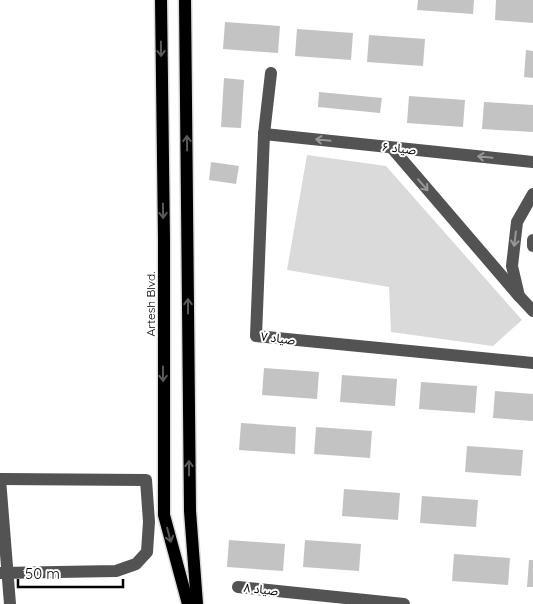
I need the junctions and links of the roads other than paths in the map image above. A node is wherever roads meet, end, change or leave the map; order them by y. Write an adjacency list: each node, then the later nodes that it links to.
1 (161, 0): 17 (main road, Artesh Blvd., one-way to 17)
2 (185, 0): 18 (main road, one-way to 2)
3 (271, 73): 4 (street, صیاد ۷)
4 (264, 134): 5 (street, صیاد ۶, one-way to 4); 12 (street, صیاد ۷)
5 (392, 148): 6 (street, صیاد ۶, one-way to 5); 10 (street, one-way to 10)
6 (533, 162)
7 (533, 194): 10 (street, one-way to 10)
8 (533, 240): 9 (street)
9 (533, 246)
10 (519, 296): 11 (street)
11 (533, 311)
12 (533, 363)
13 (0, 479): 14 (street); 14 (street)
14 (3, 573): 16 (street)
15 (238, 587): 19 (street, صیاد ۸)
16 (10, 604)
17 (188, 604)
18 (197, 604)
19 (404, 604)

